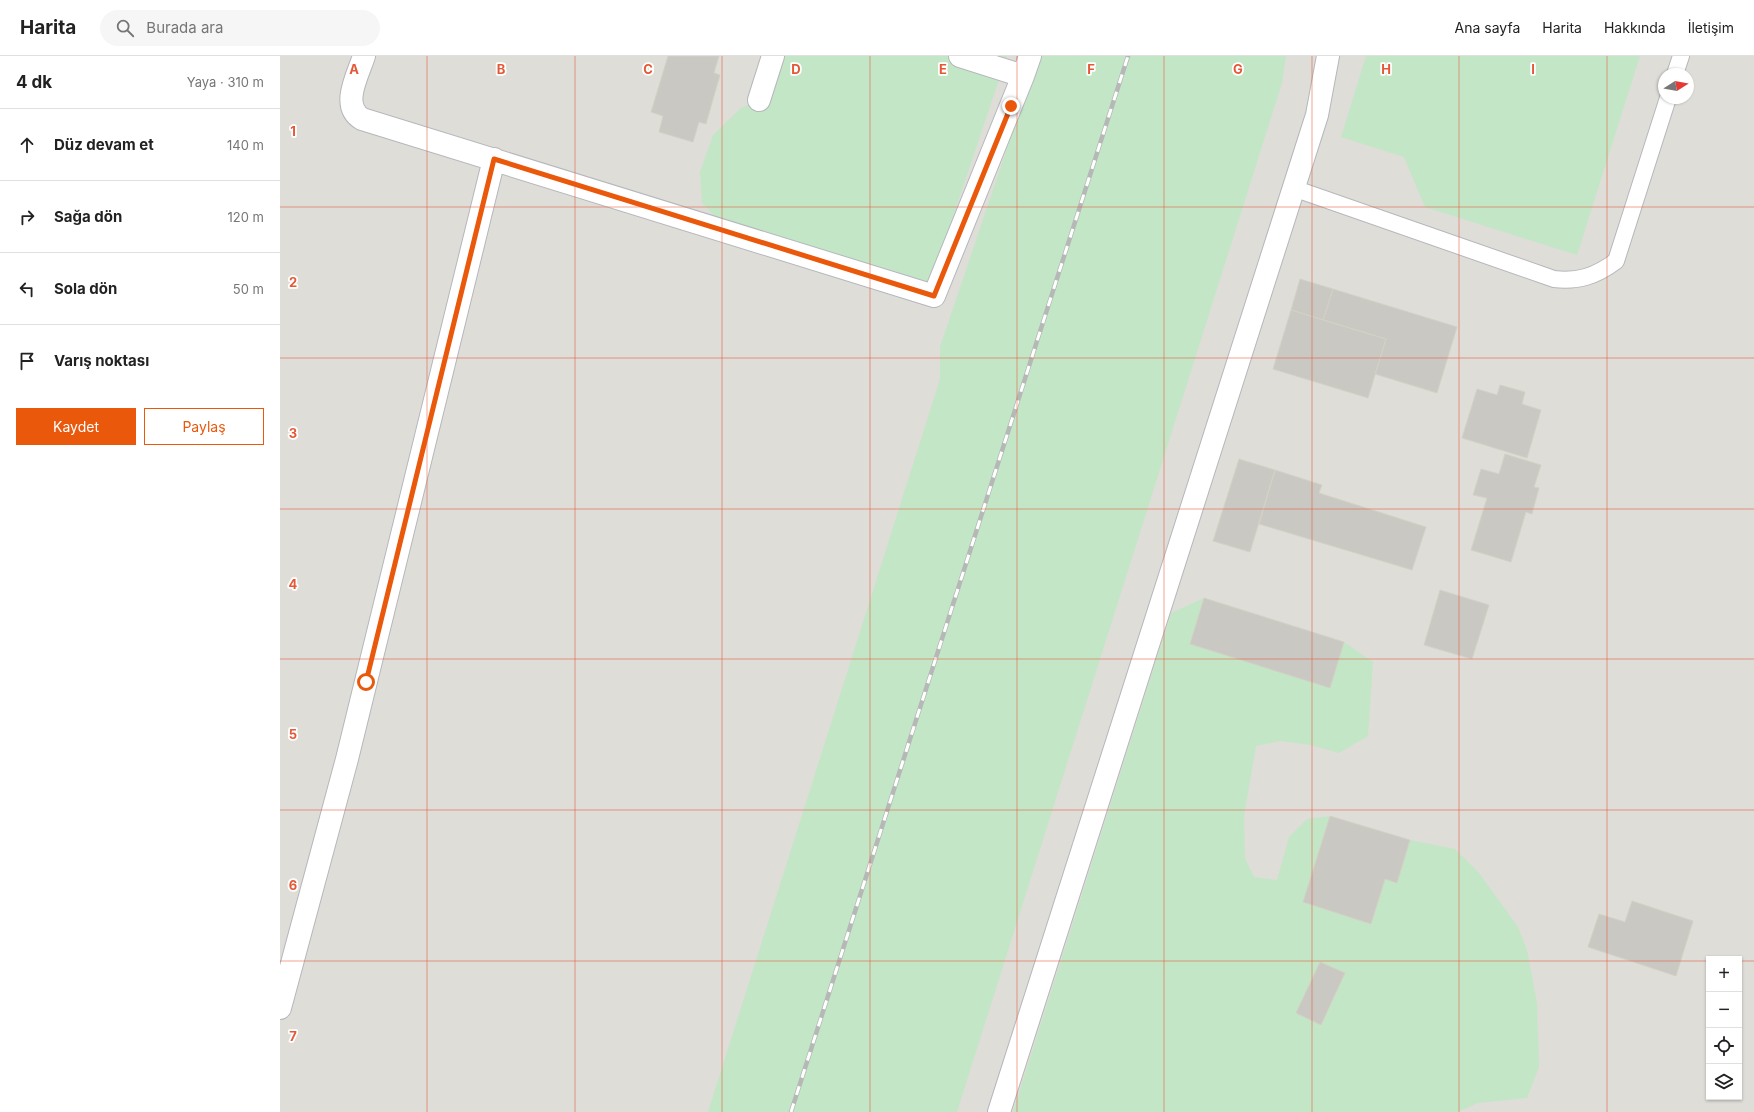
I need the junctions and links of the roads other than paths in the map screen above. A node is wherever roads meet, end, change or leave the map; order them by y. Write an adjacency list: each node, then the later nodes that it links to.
1 (364, 56): 11 (street)
2 (773, 56): 9 (street)
3 (960, 56): 8 (street)
4 (1030, 56): 8 (street)
5 (1328, 56): 12 (street)
6 (1681, 56): 7 (lane)
7 (1678, 68)
8 (1023, 76): 11 (street)
9 (759, 100)
10 (1666, 104): 12 (lane)
11 (494, 159): 13 (street)
12 (1293, 188): 14 (street)
13 (280, 1008)
14 (999, 1112)

